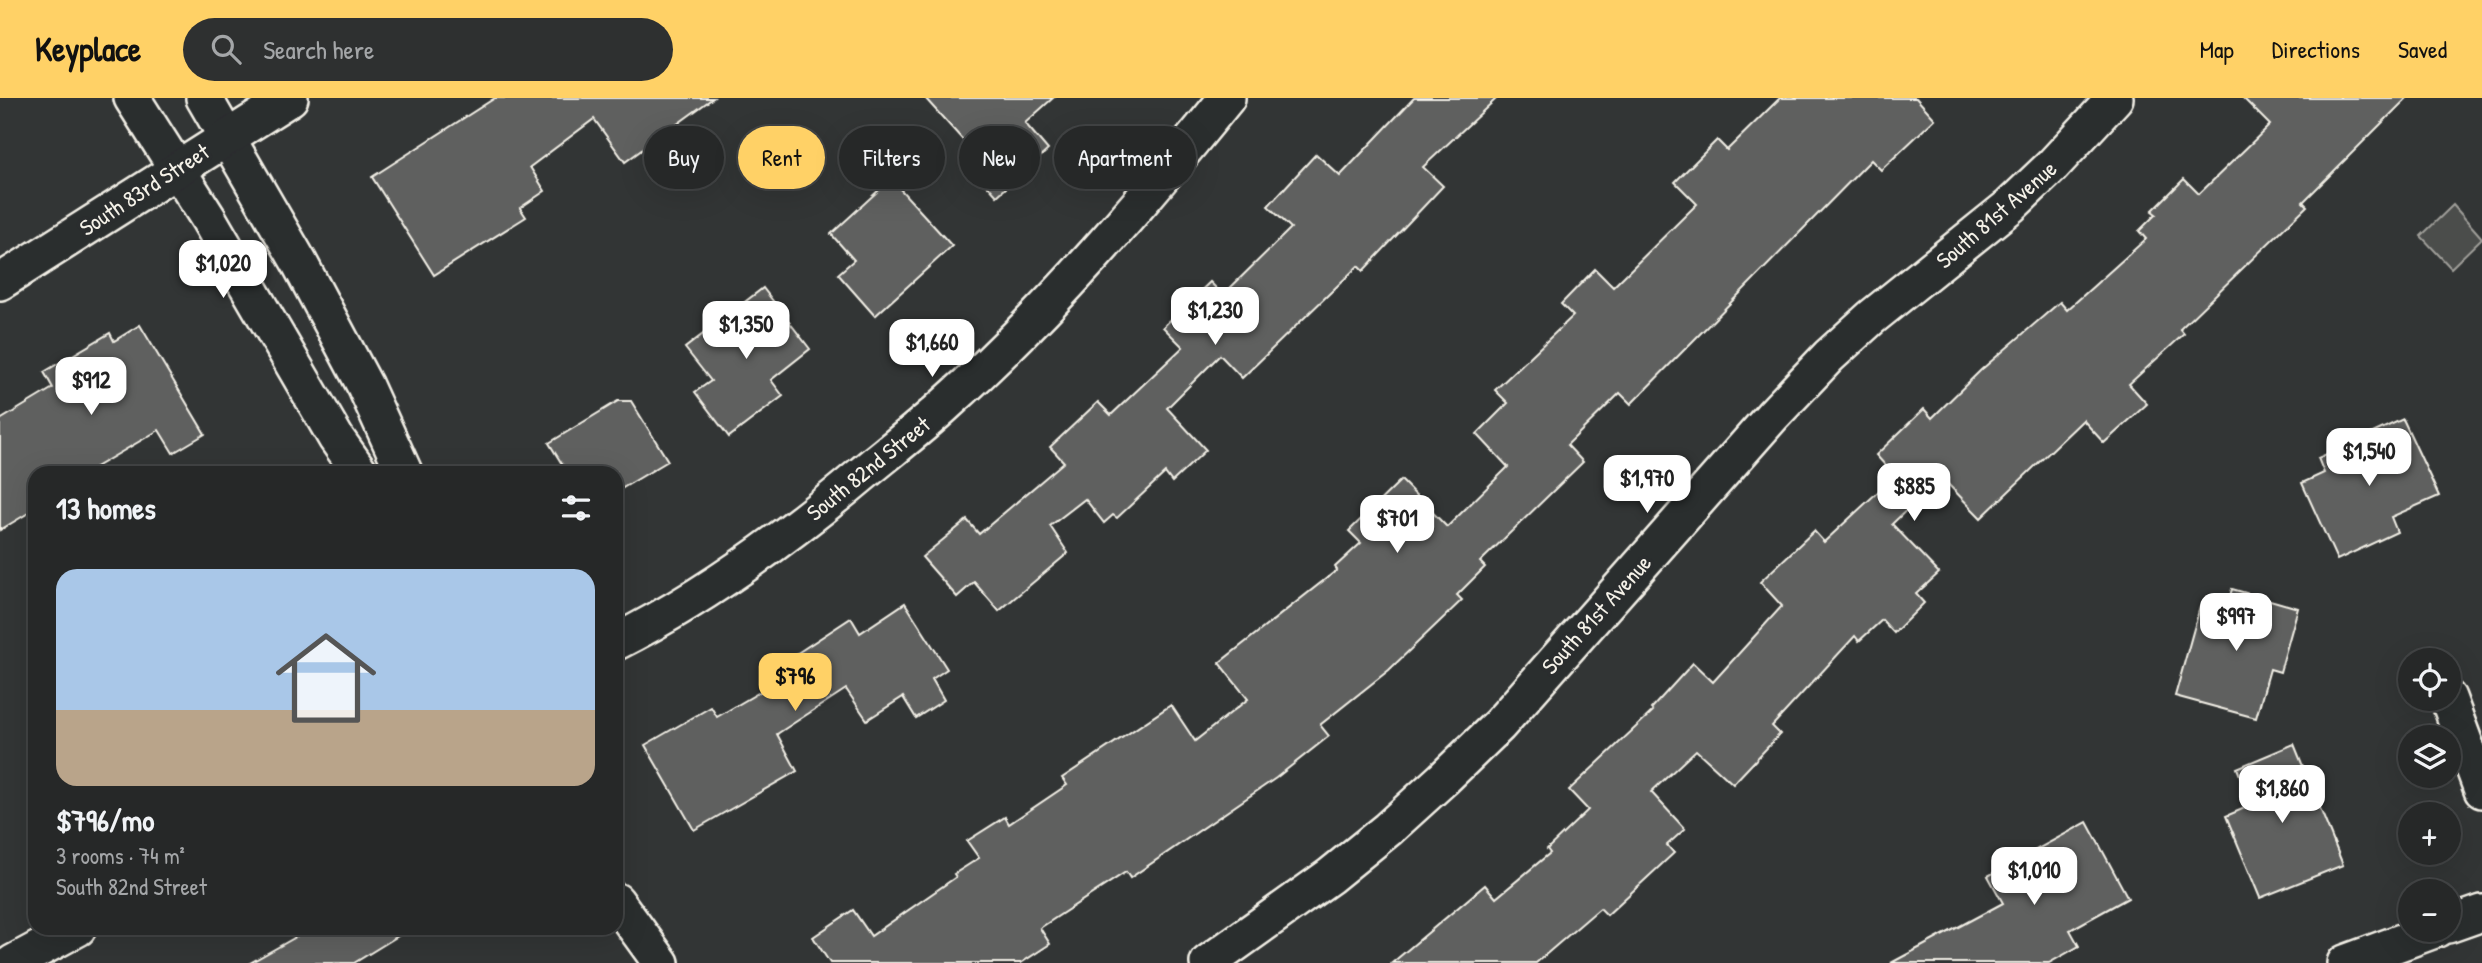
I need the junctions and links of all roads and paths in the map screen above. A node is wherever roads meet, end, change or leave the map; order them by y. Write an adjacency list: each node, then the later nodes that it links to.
1 (132, 98): 7 (street)
2 (204, 98): 6 (street)
3 (290, 98): 6 (street, South 83rd Street)
4 (1227, 98): 11 (street, South 82nd Street)
5 (2115, 98): 23 (street, South 81st Avenue)
6 (227, 136): 7 (street, South 83rd Street); 10 (street)
7 (177, 168): 8 (street, South 83rd Street); 9 (street)
8 (0, 282)
9 (356, 466)
10 (401, 466)
11 (623, 638)
12 (2453, 711): 13 (street)
13 (2482, 790)
14 (623, 911): 22 (street)
15 (2482, 913): 16 (street)
16 (2461, 920)
17 (623, 921): 21 (street)
18 (65, 935): 20 (street)
19 (2402, 942): 24 (street)
20 (13, 963)
21 (646, 963)
22 (661, 963)
23 (1208, 963)
24 (2345, 963)

